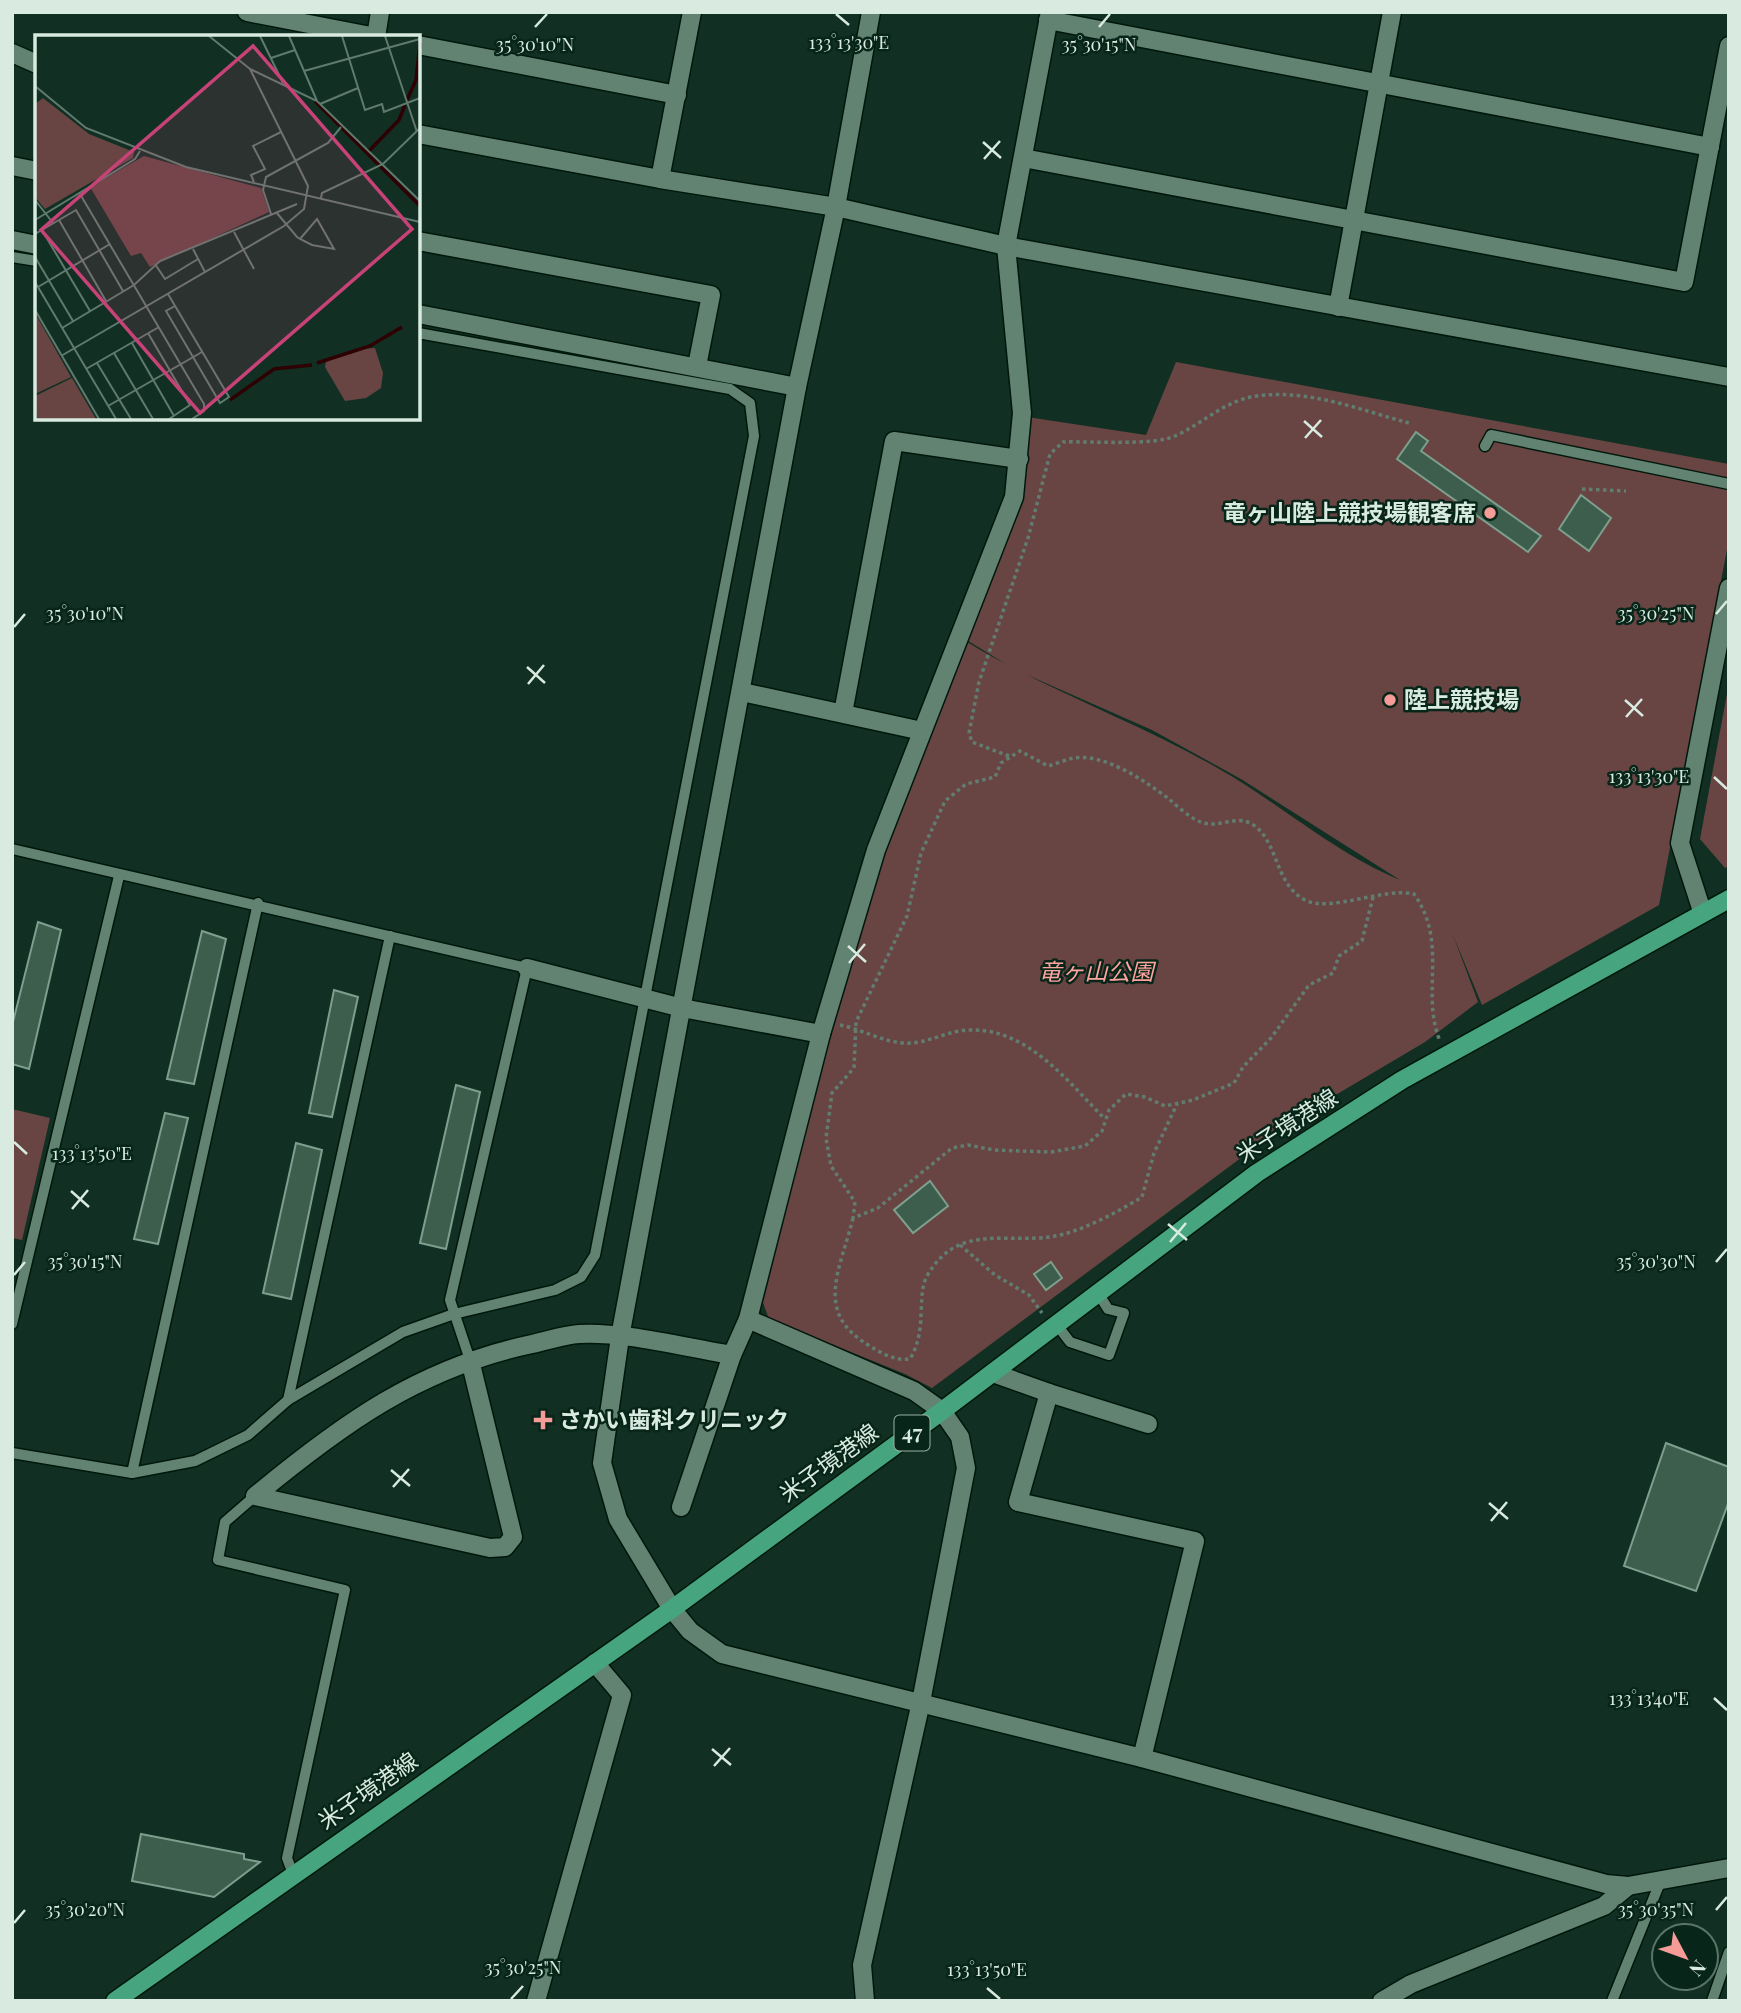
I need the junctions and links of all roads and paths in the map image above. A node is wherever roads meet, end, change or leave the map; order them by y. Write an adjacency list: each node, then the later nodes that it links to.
1 (247, 12): 7 (street)
2 (380, 12): 8 (street)
3 (692, 12): 14 (street)
4 (872, 12): 22 (street)
5 (1392, 12): 13 (street)
6 (1049, 16): 13 (street); 18 (street)
7 (366, 35)
8 (376, 35)
9 (420, 45): 14 (street)
10 (1729, 46): 15 (street)
11 (12, 53): 12 (street)
12 (35, 63)
13 (1380, 81): 17 (street); 23 (street)
14 (677, 95): 21 (street)
15 (1724, 97): 17 (street)
16 (420, 134): 21 (street)
17 (1710, 147): 23 (street)
18 (1023, 158): 23 (street); 27 (street)
19 (12, 166): 20 (street)
20 (35, 171)
21 (660, 179): 22 (street)
22 (836, 207): 27 (street); 35 (street)
23 (1354, 218): 30 (street)
24 (12, 240): 26 (street)
25 (420, 240): 33 (street)
26 (35, 245)
27 (1006, 246): 30 (street); 38 (street)
28 (12, 257): 29 (lane)
29 (35, 261)
30 (1338, 307): 34 (street)
31 (420, 314): 33 (street)
32 (420, 333): 55 (lane)
33 (697, 366): 35 (street)
34 (1729, 377)
35 (797, 387): 43 (street)
36 (1409, 423): 46 (path)
37 (1485, 446): 39 (lane)
38 (1019, 459): 44 (street); 45 (street)
39 (1729, 484)
40 (1582, 489): 41 (path)
41 (1626, 491)
42 (1729, 588): 52 (street)
43 (742, 692): 44 (street); 56 (street)
44 (843, 713): 45 (street)
45 (922, 731): 57 (street)
46 (1009, 756): 49 (path); 58 (path)
47 (12, 849): 48 (lane)
48 (119, 876): 51 (lane); 68 (lane)
49 (1373, 897): 59 (path); 60 (path)
50 (1729, 899): 52 (main road, 米子境港線 / 47)
51 (258, 904): 53 (lane); 79 (lane)
52 (1702, 911): 59 (main road, 米子境港線 / 47)
53 (390, 936): 54 (lane); 75 (lane)
54 (527, 968): 55 (street); 66 (lane)
55 (645, 999): 56 (street); 66 (lane)
56 (682, 1008): 57 (street); 70 (street)
57 (823, 1027): 58 (path); 67 (street)
58 (856, 1028): 61 (path); 62 (path)
59 (1446, 1055): 64 (main road, 米子境港線 / 47)
60 (1178, 1104): 61 (path); 63 (path)
61 (1105, 1119): 62 (path)
62 (853, 1218): 63 (path)
63 (960, 1245): 65 (path)
64 (1098, 1293): 69 (main road, 米子境港線 / 47); 69 (lane)
65 (1042, 1313)
66 (454, 1314): 72 (lane); 75 (lane)
67 (748, 1319): 71 (street); 76 (street)
68 (12, 1324)
69 (1057, 1325): 73 (main road, 米子境港線 / 47)
70 (620, 1337): 71 (street); 72 (street); 82 (street)
71 (732, 1355): 81 (street)
72 (470, 1360): 80 (street); 80 (street)
73 (993, 1373): 74 (street); 76 (main road, 米子境港線 / 47)
74 (1048, 1392): 77 (street); 85 (street)
75 (288, 1400): 79 (lane)
76 (942, 1411): 82 (main road, 米子境港線 / 47); 84 (street)
77 (1148, 1424)
78 (12, 1454): 79 (lane)
79 (132, 1473)
80 (255, 1496): 87 (lane)
81 (681, 1507)
82 (672, 1609): 83 (main road, 米子境港線 / 47); 84 (street)
83 (594, 1663): 87 (main road, 米子境港線 / 47); 93 (street)
84 (921, 1702): 85 (street); 94 (street)
85 (1142, 1758): 89 (street)
86 (1729, 1868): 88 (street)
87 (293, 1874): 92 (main road, 米子境港線 / 47)
88 (1661, 1880): 89 (street); 95 (lane)
89 (1628, 1886): 91 (street)
90 (1729, 1952): 96 (lane)
91 (1395, 1999)
92 (115, 2001)
93 (536, 2001)
94 (865, 2001)
95 (1612, 2001)
96 (1712, 2001)

